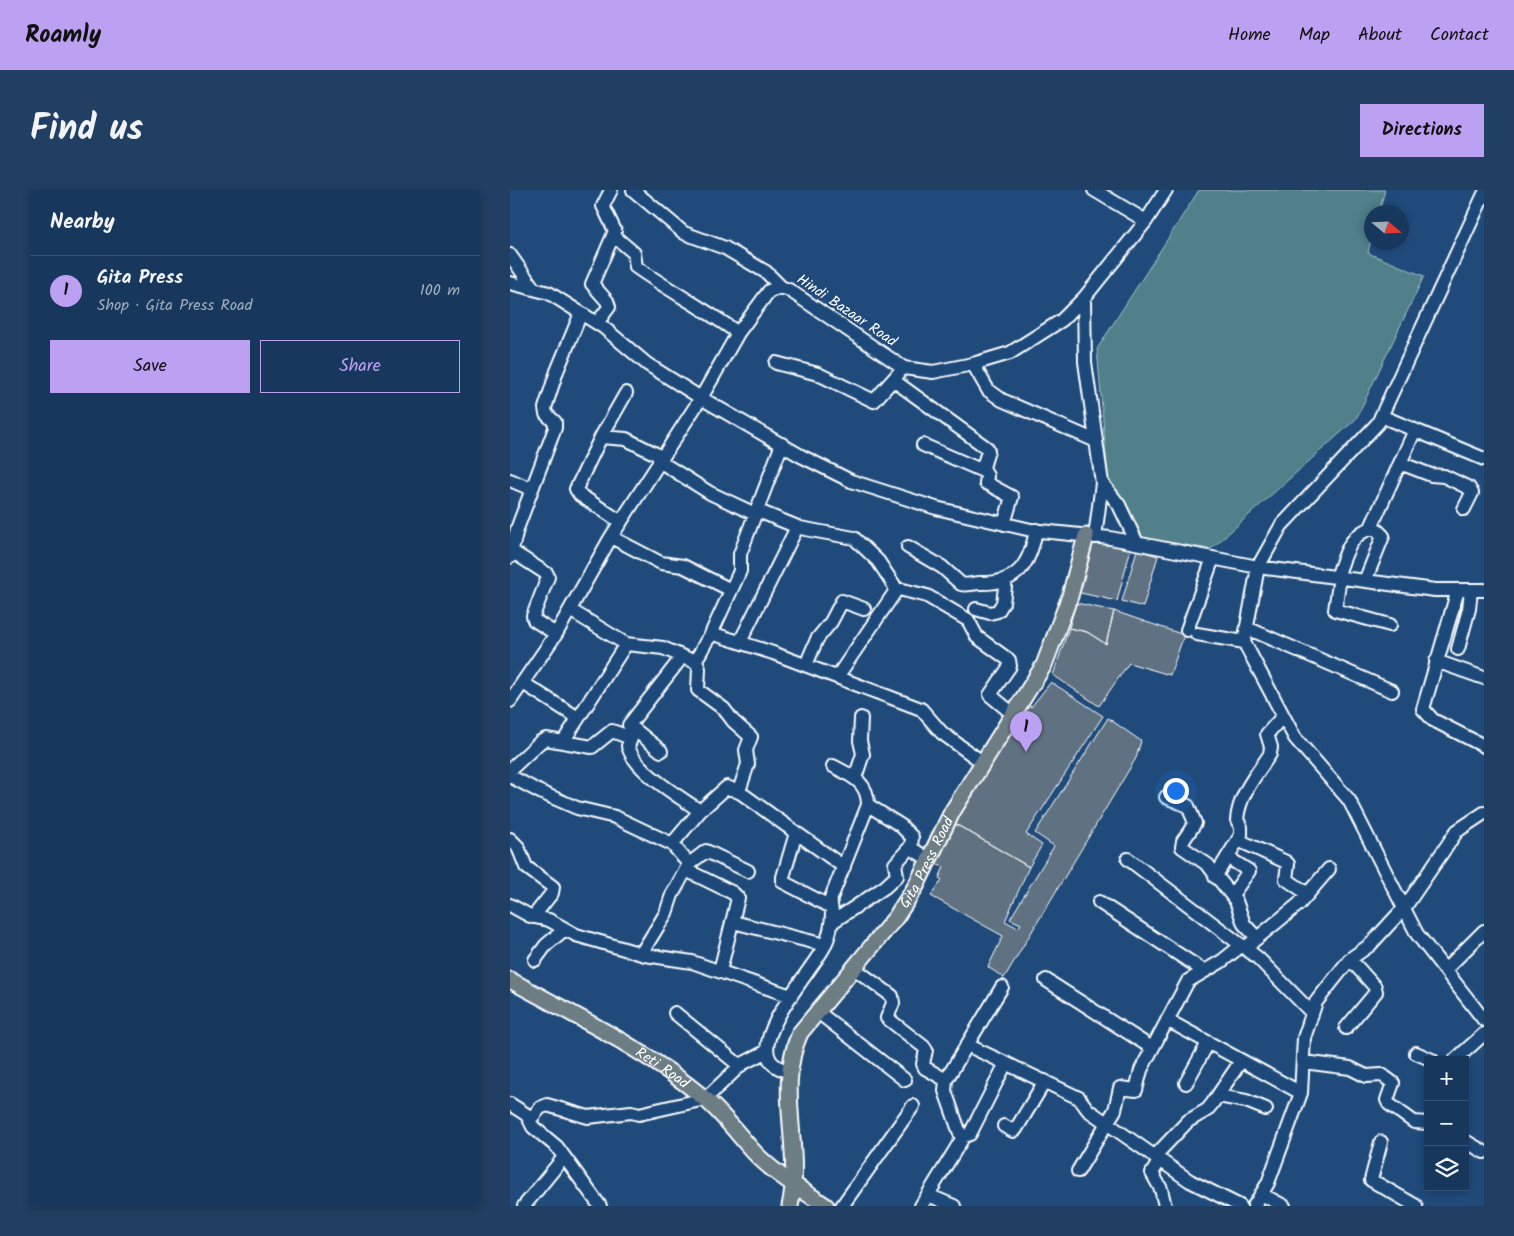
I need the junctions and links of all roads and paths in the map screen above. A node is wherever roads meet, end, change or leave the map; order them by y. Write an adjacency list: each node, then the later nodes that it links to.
1 (611, 190): 7 (street)
2 (633, 190): 10 (street)
3 (1094, 190): 6 (street)
4 (1166, 190): 6 (street, Hindi Bazaar Road)
5 (1484, 194): 22 (street)
6 (1146, 221): 12 (street, Hindi Bazaar Road)
7 (614, 236): 14 (street); 15 (street)
8 (510, 255): 11 (street)
9 (510, 283): 11 (street)
10 (781, 287): 15 (street, Hindi Bazaar Road); 18 (street, Hindi Bazaar Road)
11 (534, 289): 13 (street)
12 (1084, 298): 17 (street, Hindi Bazaar Road); 25 (street)
13 (581, 313): 14 (street); 34 (street)
14 (597, 323): 21 (street)
15 (738, 333): 21 (street, Hindi Bazaar Road)
16 (776, 363): 19 (street)
17 (973, 364): 18 (street, Hindi Bazaar Road); 25 (street)
18 (904, 368): 19 (street)
19 (893, 380): 31 (street)
20 (626, 392): 24 (street)
21 (701, 398): 26 (street); 28 (street, Hindi Bazaar Road)
22 (1382, 416): 23 (street); 48 (street)
23 (1415, 430): 29 (street); 30 (street)
24 (601, 437): 28 (street); 37 (street)
25 (1096, 441): 33 (street)
26 (782, 444): 36 (street); 38 (street)
27 (923, 445): 31 (street)
28 (661, 459): 36 (street); 37 (street, Hindi Bazaar Road)
29 (1484, 459)
30 (1400, 463): 35 (street); 40 (street)
31 (983, 471): 38 (street)
32 (510, 480): 34 (street)
33 (1102, 483): 42 (street); 44 (street)
34 (531, 490): 46 (street)
35 (1464, 509)
36 (756, 512): 39 (street); 53 (street)
37 (621, 522): 43 (street, Hindi Bazaar Road)
38 (1004, 524): 41 (street)
39 (797, 527): 52 (street); 63 (street)
40 (1372, 528): 49 (street); 51 (street)
41 (1036, 530): 42 (street); 50 (street)
42 (1091, 536): 44 (street); 76 (main road, Gita Press Road)
43 (610, 537): 53 (street); 58 (street, Hindi Bazaar Road)
44 (1137, 543): 47 (street)
45 (908, 547): 50 (street)
46 (510, 552): 61 (street)
47 (1213, 558): 48 (street); 64 (street)
48 (1258, 567): 49 (street); 60 (street)
49 (1338, 577): 51 (street); 59 (street)
50 (1006, 579): 57 (street)
51 (1365, 580): 54 (street)
52 (895, 588): 71 (street); 76 (street)
53 (731, 590): 62 (street)
54 (1458, 590): 55 (street); 69 (street)
55 (1478, 590): 66 (street)
56 (864, 609): 70 (street)
57 (976, 609)
58 (570, 610): 61 (street, Hindi Bazaar Road); 65 (street)
59 (1390, 624)
60 (1247, 628): 64 (street); 74 (street)
61 (556, 634): 73 (street, Hindi Bazaar Road)
62 (711, 634): 63 (street); 68 (street)
63 (740, 642): 70 (street)
64 (1244, 642): 77 (street)
65 (626, 644): 67 (street); 78 (street)
66 (1458, 648)
67 (682, 657): 68 (street); 80 (street)
68 (696, 660): 89 (street)
69 (1436, 661): 72 (street); 82 (street)
70 (806, 665): 71 (street)
71 (837, 677): 84 (street)
72 (1484, 678)
73 (523, 683): 75 (street, Hindi Bazaar Road); 78 (street)
74 (1392, 691)
75 (510, 702)
76 (1013, 714): 84 (main road, Gita Press Road)
77 (1283, 716): 96 (street); 112 (street)
78 (578, 718): 81 (street)
79 (861, 718): 88 (street)
80 (633, 735): 81 (street); 83 (street); 92 (street)
81 (563, 742): 86 (street)
82 (1484, 746)
83 (661, 751)
84 (982, 762): 100 (main road, Gita Press Road)
85 (833, 766): 88 (street)
86 (510, 770)
87 (510, 776): 97 (street)
88 (855, 778): 91 (street)
89 (739, 791): 92 (street); 94 (street)
90 (1166, 797): 106 (street)
91 (868, 805): 98 (street); 103 (street)
92 (700, 811): 97 (street)
93 (1484, 813): 112 (street)
94 (796, 832): 103 (street); 111 (street)
95 (510, 838): 113 (street)
96 (1238, 840): 99 (street); 107 (street)
97 (672, 844): 102 (street)
98 (911, 846): 100 (street); 115 (street)
99 (1227, 856): 106 (street); 108 (street)
100 (928, 858): 124 (main road, Gita Press Road)
101 (1128, 859): 120 (street)
102 (687, 867): 105 (street); 114 (street); 121 (street)
103 (844, 867): 111 (street)
104 (1329, 869): 107 (street)
105 (748, 871)
106 (1215, 877): 108 (street)
107 (1308, 894): 118 (street)
108 (1232, 895): 118 (street)
109 (1099, 902): 127 (street)
110 (510, 905): 113 (street)
111 (831, 907): 115 (street)
112 (1405, 907): 122 (street); 125 (street)
113 (533, 916): 116 (street)
114 (733, 922): 119 (street); 126 (street)
115 (830, 927): 119 (street)
116 (564, 928): 121 (street); 123 (street)
117 (1484, 931): 125 (street)
118 (1257, 938): 120 (street)
119 (825, 944): 131 (street)
120 (1244, 946): 127 (street); 133 (street)
121 (641, 954): 126 (street)
122 (1350, 959): 133 (street); 137 (street)
123 (535, 960)
124 (855, 969): 132 (main road, Gita Press Road); 152 (street)
125 (1445, 970): 136 (street)
126 (720, 971): 131 (street)
127 (1204, 971): 135 (street)
128 (510, 980): 157 (main road, Reti Road)
129 (1046, 980): 141 (street)
130 (1002, 986): 140 (street)
131 (791, 996): 142 (street)
132 (818, 1012): 150 (main road, Gita Press Road); 151 (street)
133 (1311, 1012): 147 (street)
134 (675, 1013): 149 (street)
135 (1167, 1020): 139 (street); 141 (street)
136 (1484, 1020)
137 (1346, 1028)
138 (1484, 1034): 145 (street)
139 (1208, 1043): 146 (street); 154 (street)
140 (967, 1045): 148 (street); 152 (street)
141 (1152, 1048): 163 (street)
142 (766, 1051): 149 (street); 150 (street)
143 (1416, 1053): 144 (street)
144 (1424, 1056)
145 (1459, 1056)
146 (1241, 1061): 155 (street); 156 (street)
147 (1304, 1062): 155 (street); 162 (street)
148 (1006, 1063): 153 (street); 165 (street)
149 (740, 1066): 157 (street)
150 (789, 1072): 172 (main road, Gita Press Road)
151 (905, 1080)
152 (946, 1080): 165 (street)
153 (1045, 1081): 163 (street); 164 (street)
154 (1186, 1083)
155 (1301, 1094): 174 (street)
156 (1218, 1096): 160 (street); 170 (street)
157 (706, 1099): 161 (street); 172 (main road, Reti Road)
158 (510, 1104): 161 (street)
159 (913, 1106): 179 (street)
160 (1266, 1109)
161 (530, 1120): 169 (street)
162 (1424, 1122)
163 (1108, 1123): 170 (street); 171 (street)
164 (1004, 1126)
165 (962, 1137): 173 (street)
166 (1381, 1142): 186 (street)
167 (1469, 1143): 168 (street)
168 (1484, 1152)
169 (564, 1157): 175 (street); 176 (street)
170 (1157, 1158): 182 (street); 183 (street)
171 (1078, 1171)
172 (795, 1184): 177 (main road, Gita Press Road); 178 (main road, Reti Road)
173 (928, 1194): 180 (street); 181 (street)
174 (1261, 1194): 184 (street); 185 (street)
175 (524, 1206)
176 (600, 1206)
177 (790, 1206)
178 (826, 1206)
179 (842, 1206)
180 (921, 1206)
181 (954, 1206)
182 (1165, 1206)
183 (1240, 1206)
184 (1254, 1206)
185 (1284, 1206)
186 (1416, 1206)

